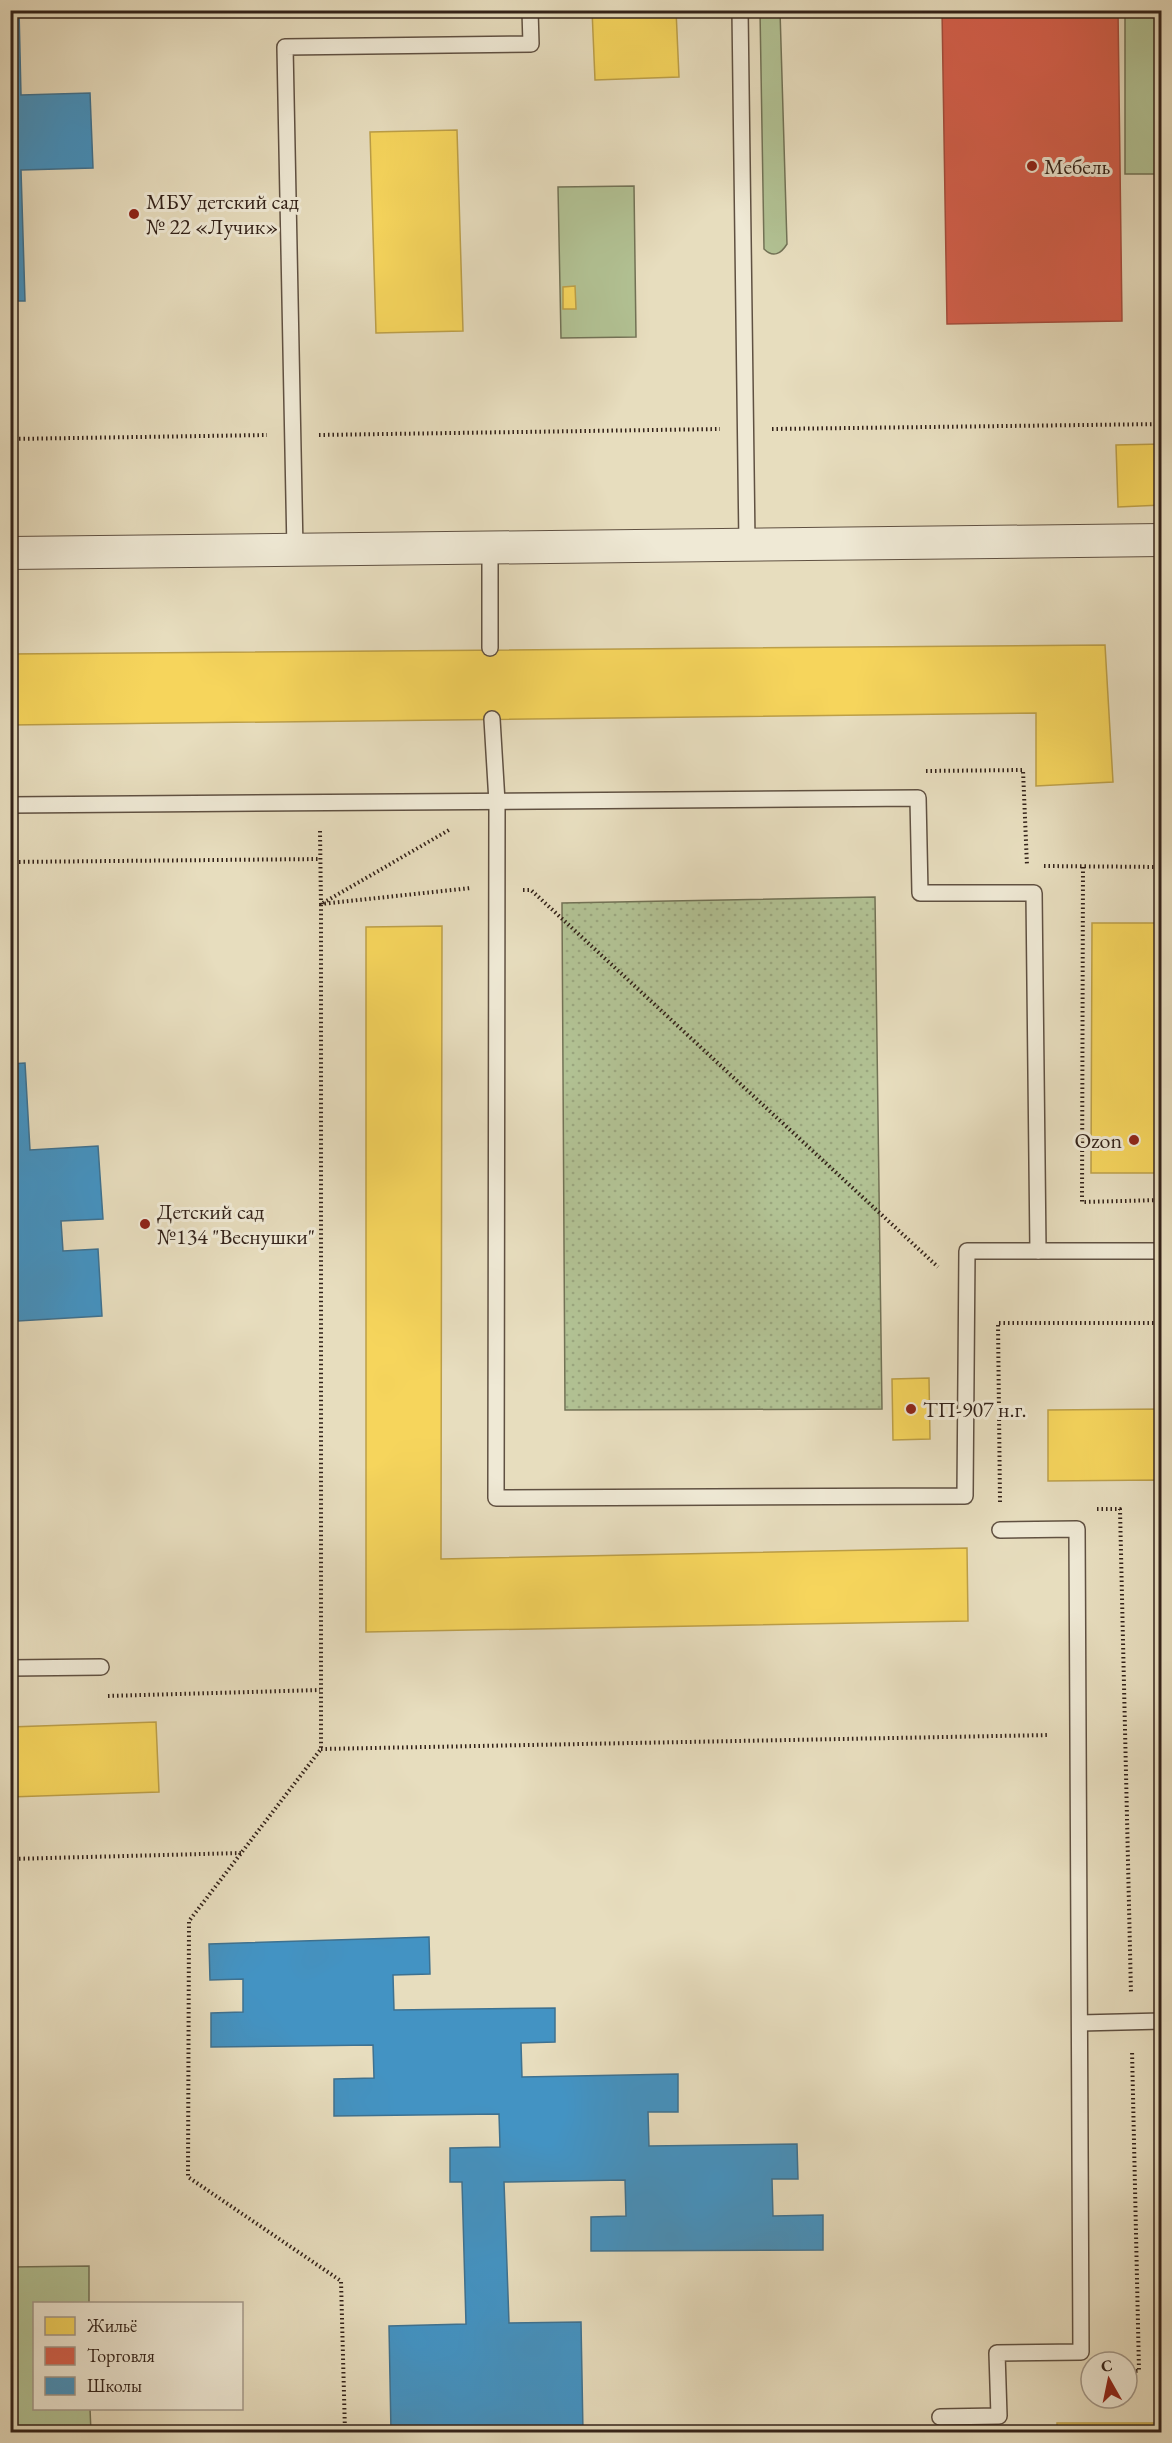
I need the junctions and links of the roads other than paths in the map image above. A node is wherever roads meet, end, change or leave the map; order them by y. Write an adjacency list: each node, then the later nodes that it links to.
1 (530, 10): 6 (lane)
2 (740, 10): 4 (lane)
3 (1161, 540): 4 (street)
4 (747, 544): 5 (street)
5 (490, 548): 6 (street); 8 (lane)
6 (295, 550): 7 (street)
7 (10, 554)
8 (490, 648)
9 (492, 719): 10 (lane)
10 (496, 802): 11 (lane); 12 (lane); 12 (lane)
11 (10, 805)
12 (1038, 1251): 13 (lane)
13 (1161, 1251)
14 (1000, 1530): 18 (lane)
15 (101, 1667): 16 (lane)
16 (10, 1668)
17 (1161, 2020): 18 (lane)
18 (1080, 2023): 19 (lane)
19 (940, 2417)

